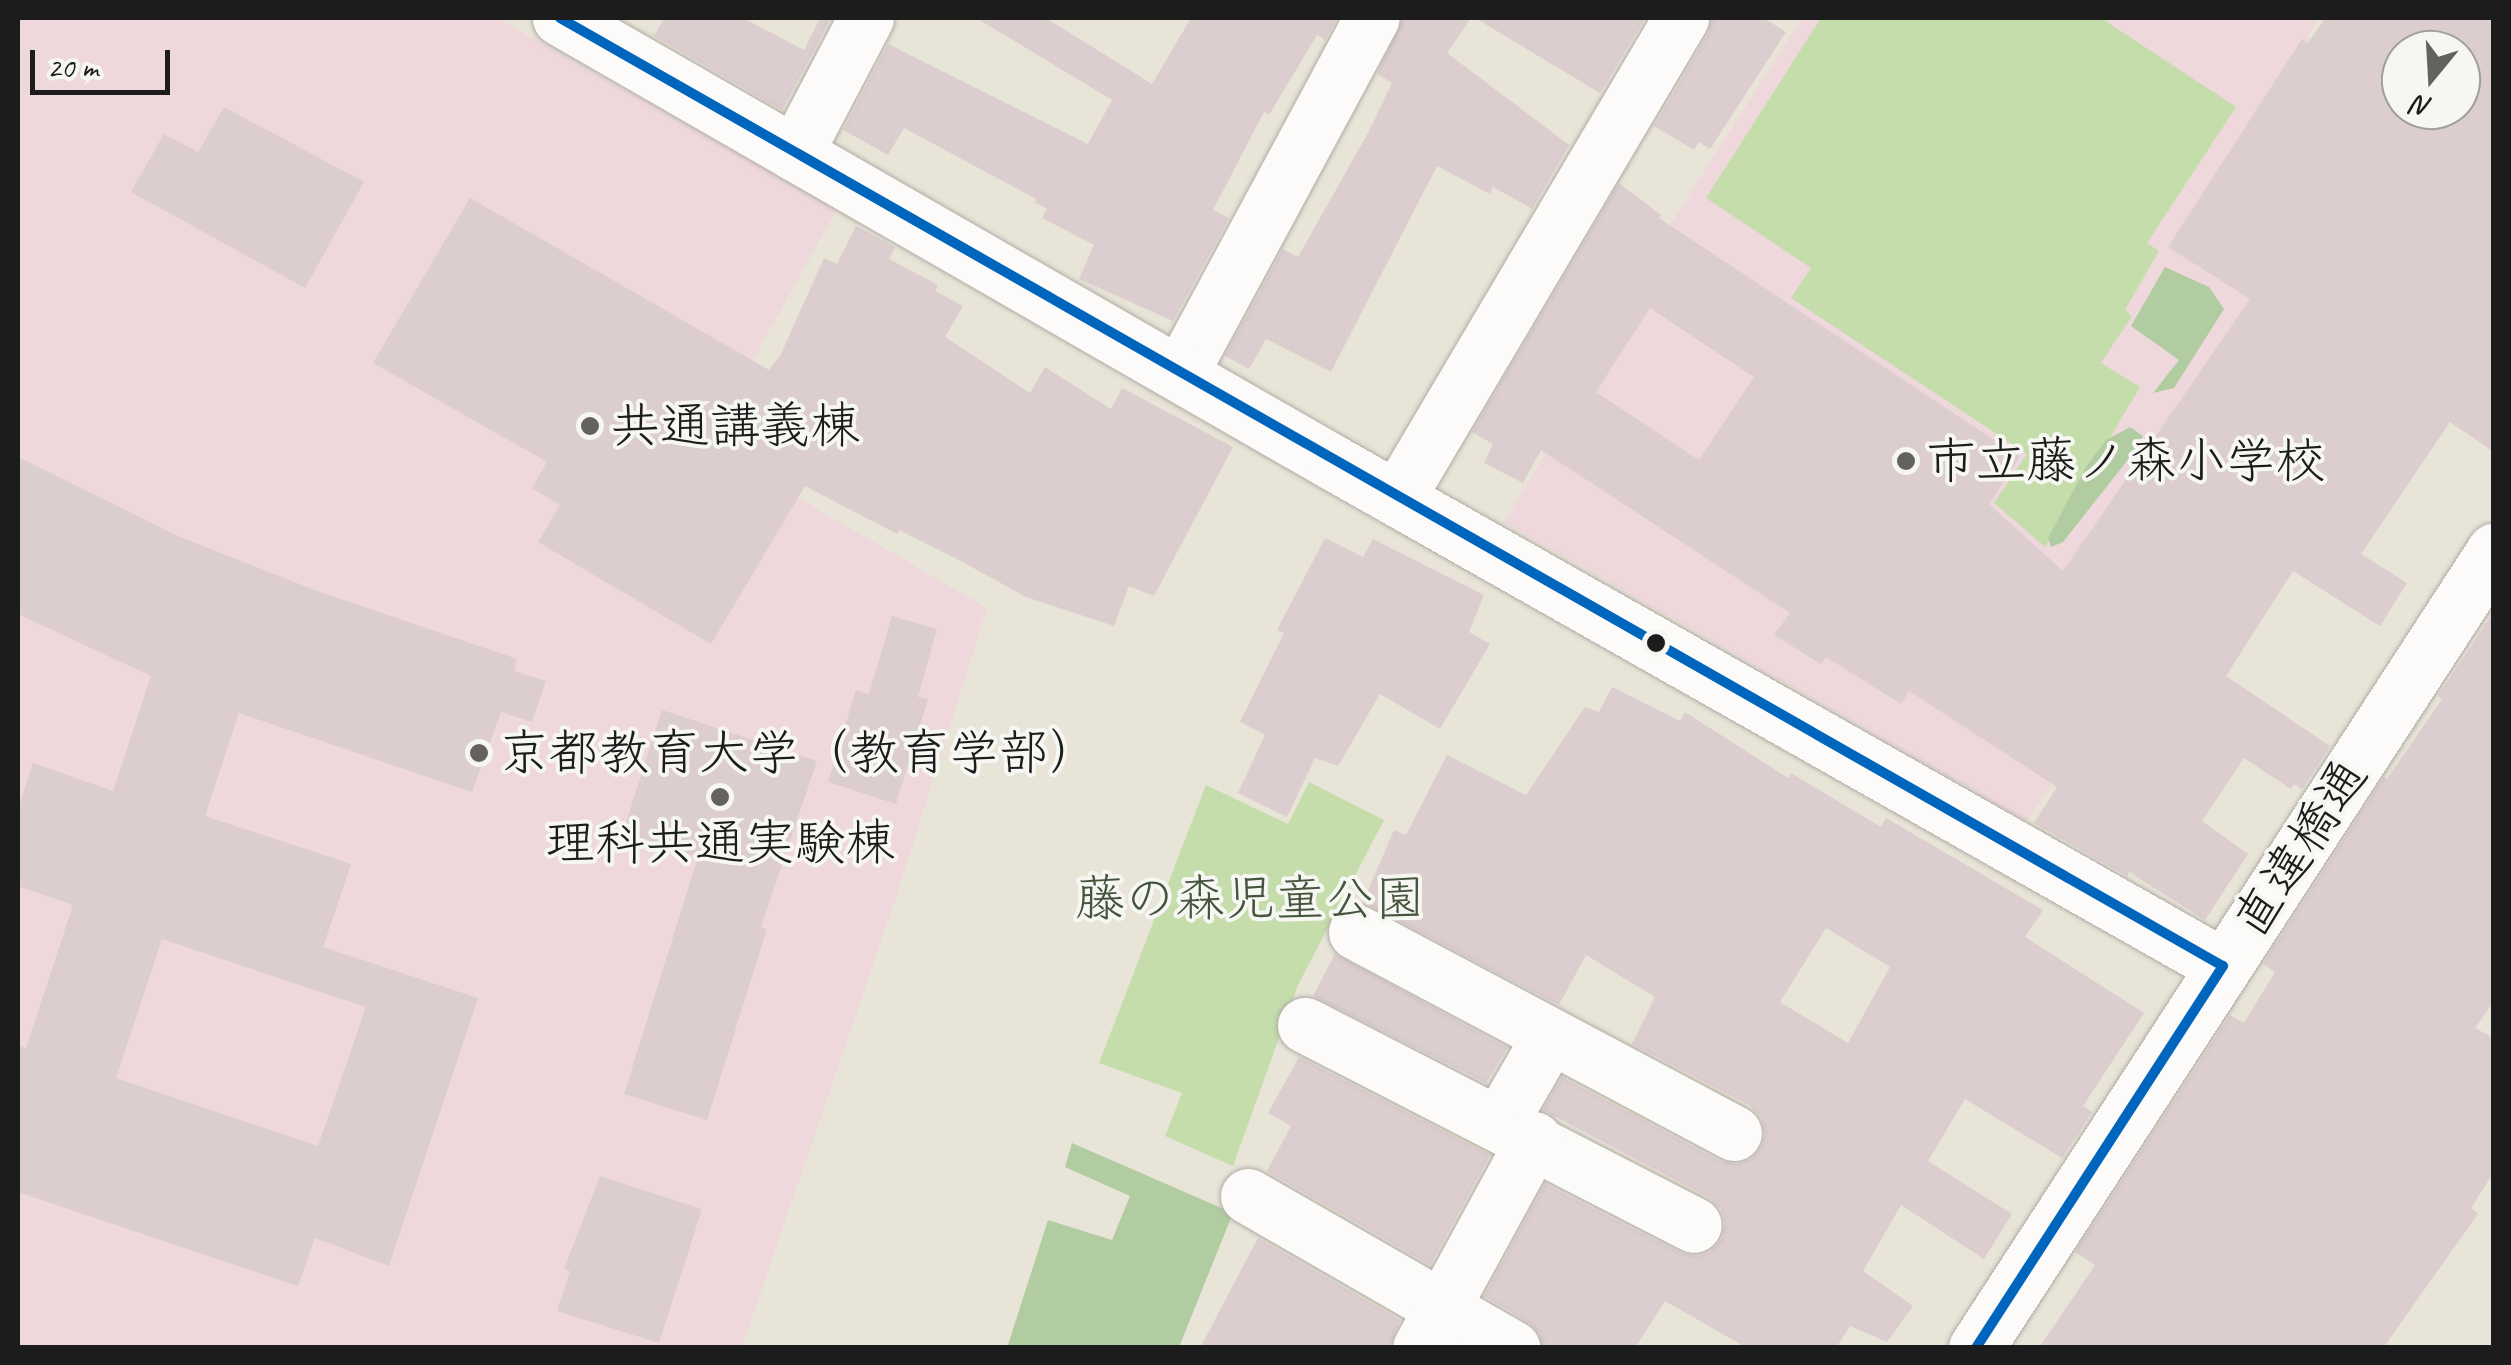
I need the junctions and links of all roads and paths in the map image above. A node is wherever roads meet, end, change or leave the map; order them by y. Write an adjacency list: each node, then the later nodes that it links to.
1 (560, 18): 5 (street)
2 (866, 18): 5 (street)
3 (1372, 18): 6 (street)
4 (1681, 18): 7 (street)
5 (796, 153): 6 (street)
6 (1181, 372): 7 (street)
7 (1397, 498): 10 (street)
8 (2494, 551): 10 (street, 直違橋通)
9 (1356, 932): 12 (street)
10 (2224, 966): 19 (street, 直違橋通)
11 (1305, 1025): 13 (street)
12 (1549, 1037): 13 (street); 14 (street)
13 (1516, 1130): 16 (street); 17 (street)
14 (1734, 1133)
15 (1248, 1196): 17 (street)
16 (1694, 1225)
17 (1431, 1327): 18 (street)
18 (1512, 1348)
19 (1976, 1348)

